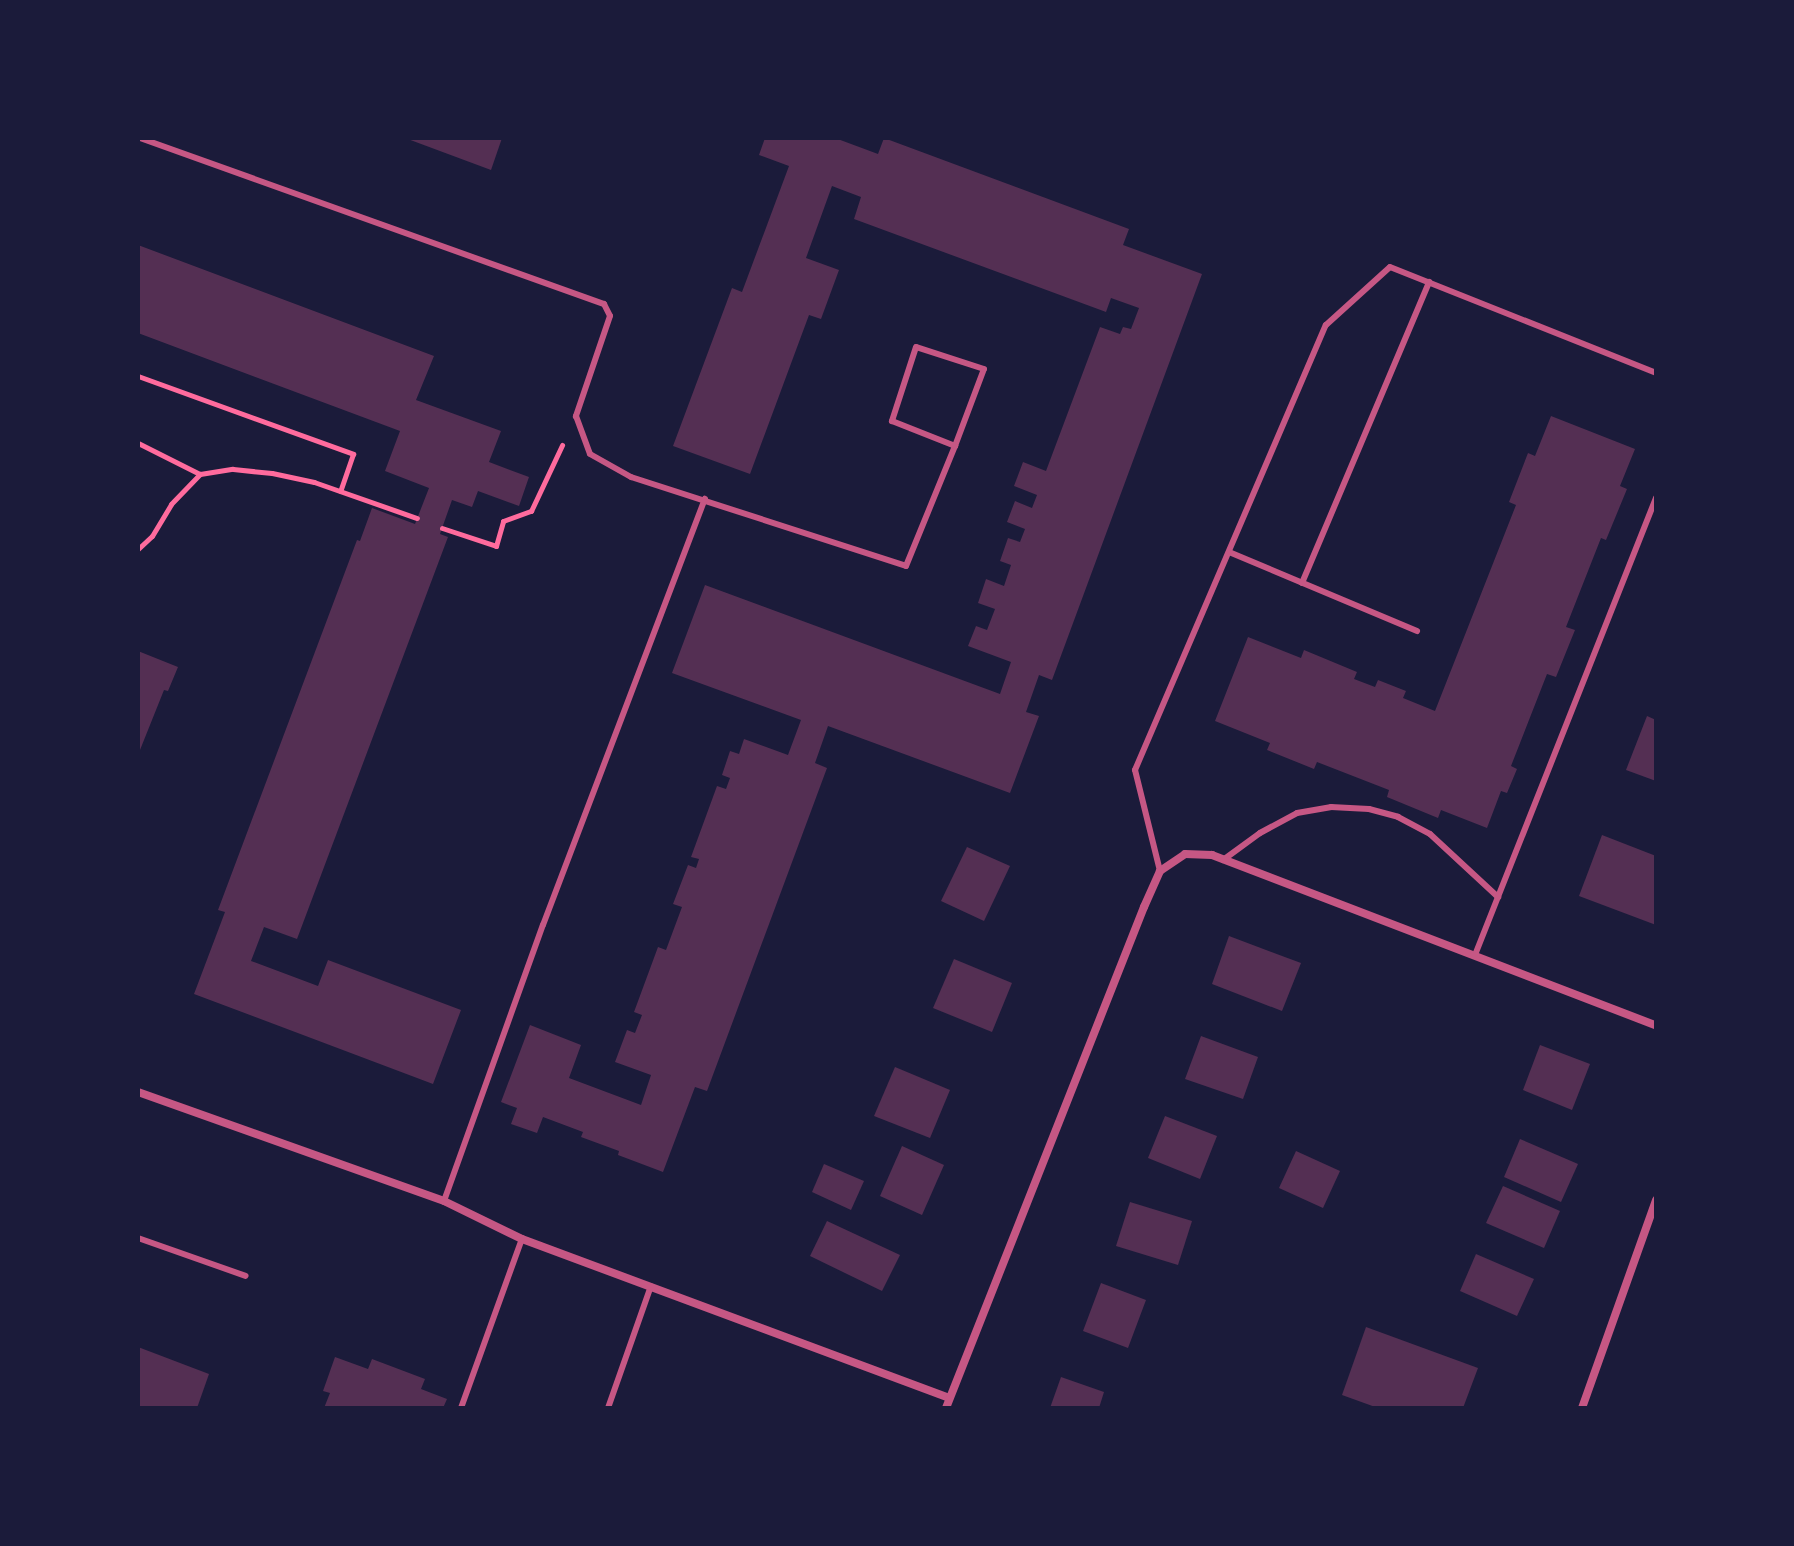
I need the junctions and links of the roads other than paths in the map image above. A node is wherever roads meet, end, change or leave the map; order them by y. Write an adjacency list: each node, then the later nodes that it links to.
1 (140, 138): 6 (lane)
2 (1429, 282): 3 (lane); 7 (lane); 8 (lane)
3 (1656, 373)
4 (955, 446): 4 (lane); 6 (lane)
5 (1656, 498): 12 (lane)
6 (705, 499): 17 (lane)
7 (1229, 552): 8 (lane); 11 (lane)
8 (1302, 583): 9 (lane)
9 (1417, 631)
10 (1223, 860): 11 (street); 12 (lane); 13 (street)
11 (1160, 871): 22 (street)
12 (1498, 897): 13 (lane)
13 (1475, 955): 14 (street)
14 (1656, 1025)
15 (138, 1092): 17 (street)
16 (1656, 1200): 25 (street)
17 (444, 1201): 19 (street)
18 (138, 1238): 20 (lane)
19 (522, 1239): 21 (street); 23 (lane)
20 (246, 1276)
21 (651, 1286): 22 (street); 24 (lane)
22 (948, 1403)
23 (461, 1408)
24 (608, 1408)
25 (1582, 1408)

